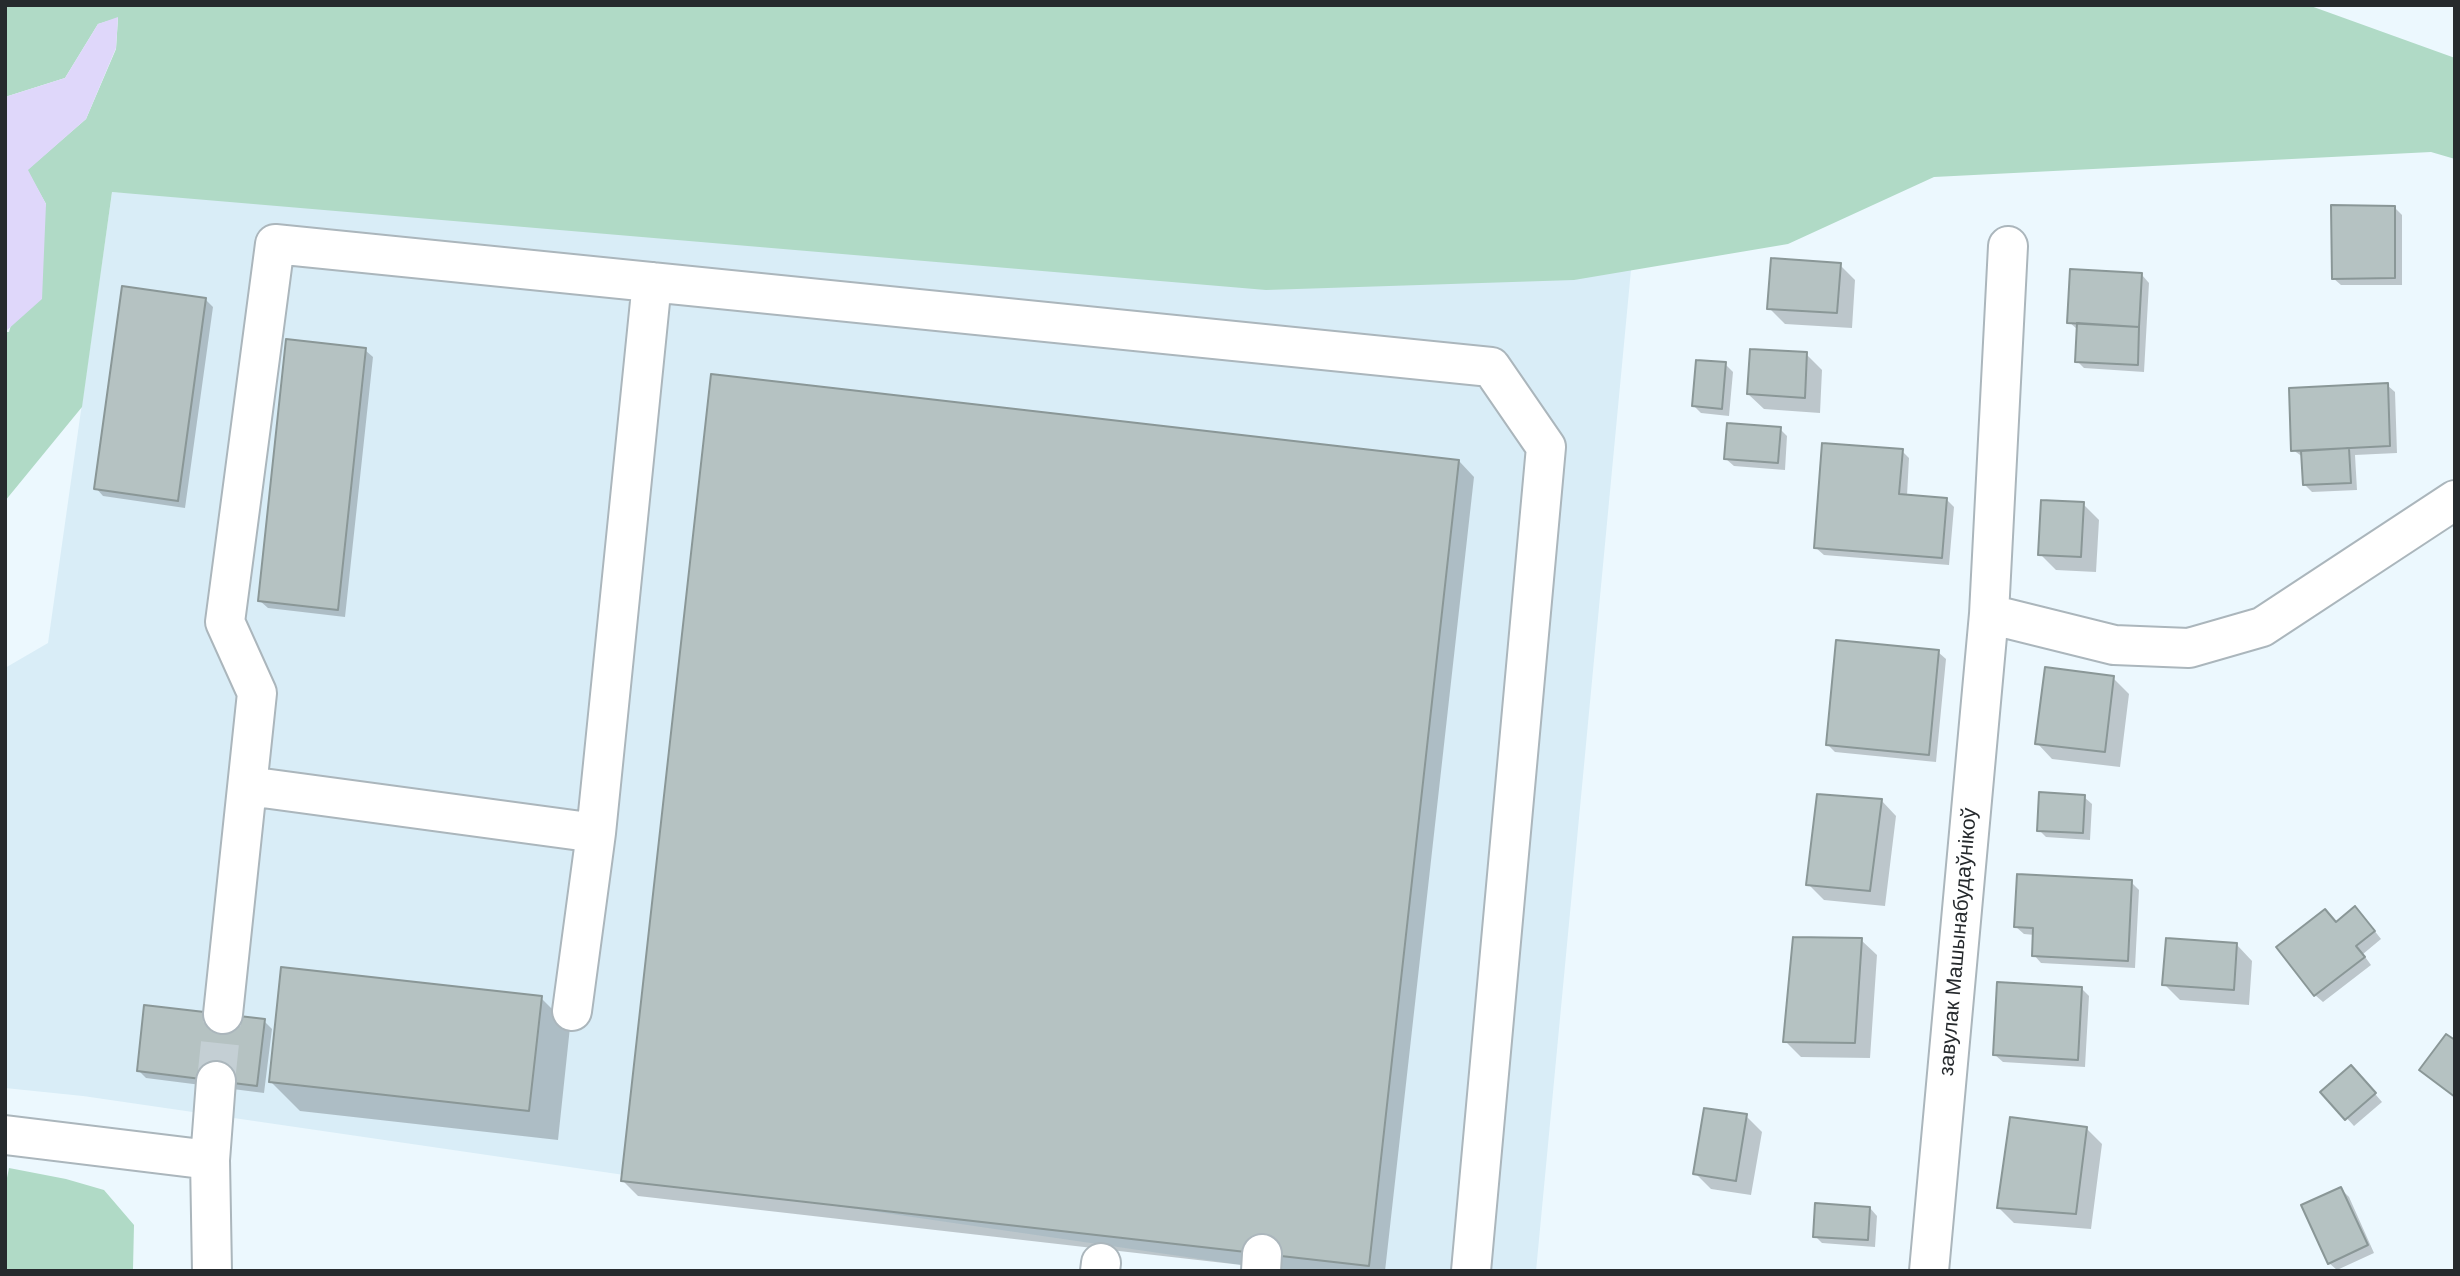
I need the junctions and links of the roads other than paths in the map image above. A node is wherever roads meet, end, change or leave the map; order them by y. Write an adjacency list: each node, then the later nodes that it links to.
1 (2008, 246): 4 (street, завулак Машынабудаўнікоў)
2 (652, 282): 5 (street); 6 (street); 13 (street)
3 (2455, 500): 4 (street)
4 (1989, 614): 14 (street, завулак Машынабудаўнікоў)
5 (247, 786): 6 (street); 8 (street)
6 (596, 833): 7 (street)
7 (572, 1011)
8 (223, 1014)
9 (216, 1081): 11 (street)
10 (5, 1135): 11 (street)
11 (211, 1160): 12 (street)
12 (212, 1271)
13 (1471, 1271)
14 (1929, 1271)

